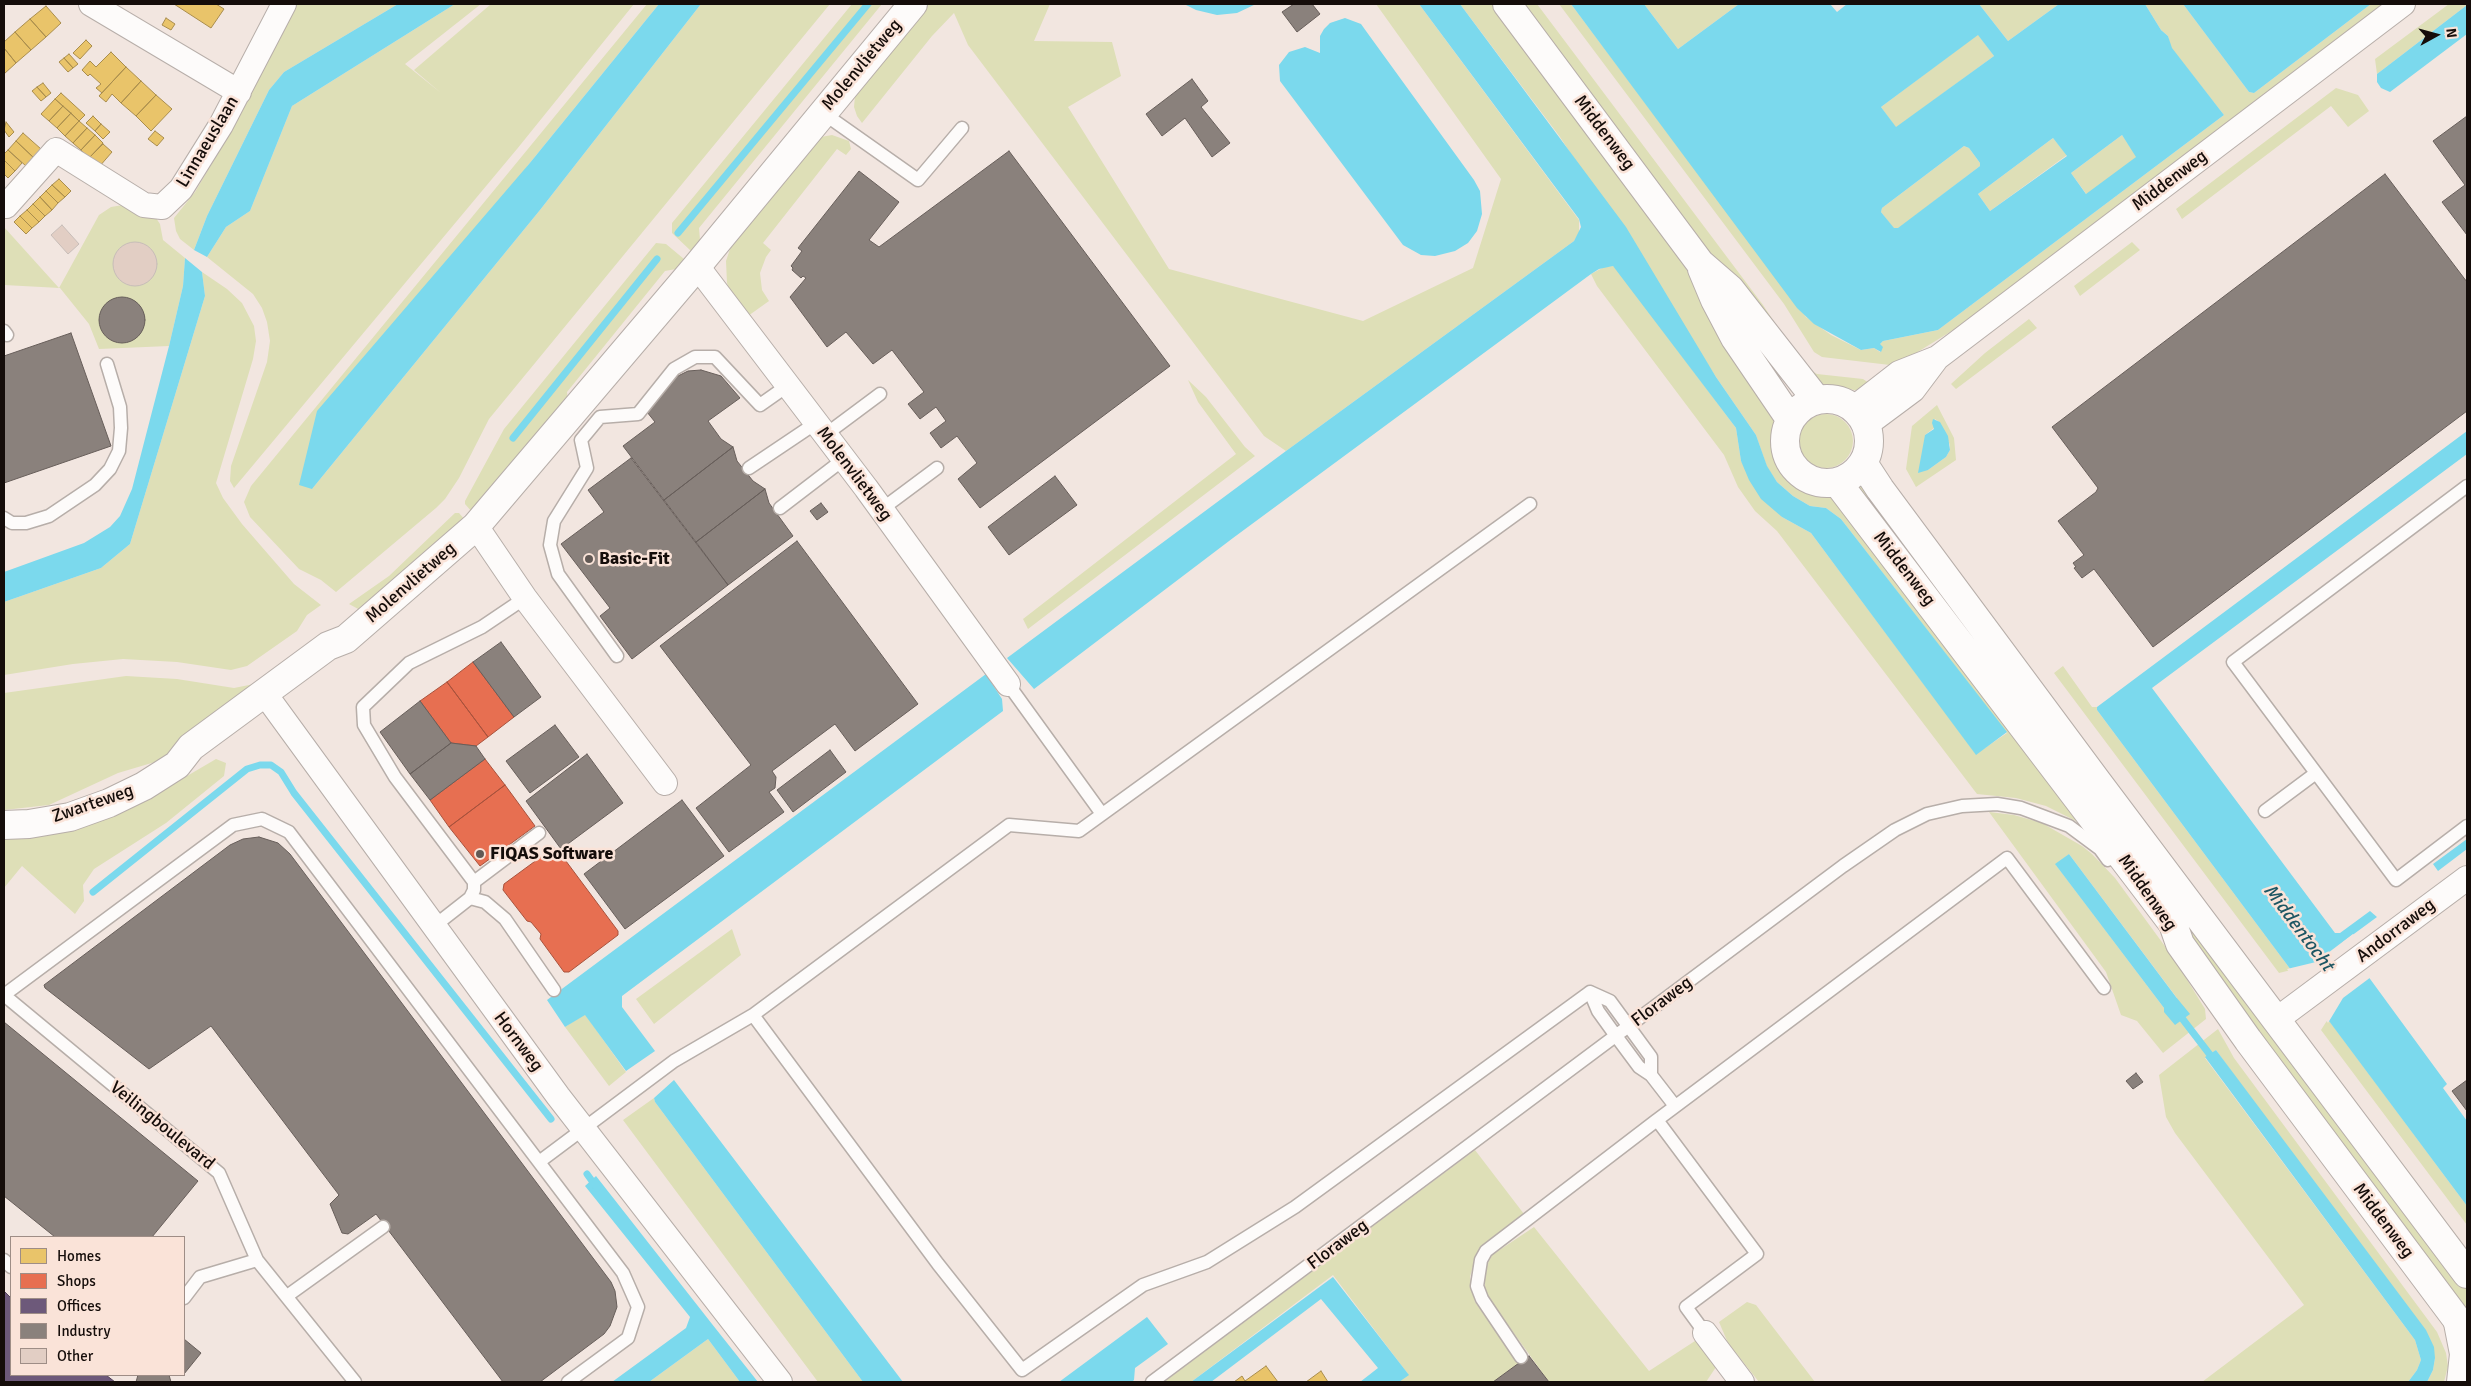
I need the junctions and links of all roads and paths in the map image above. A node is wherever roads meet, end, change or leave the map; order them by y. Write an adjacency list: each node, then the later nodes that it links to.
1 (91, 4): 6 (street)
2 (284, 4): 6 (street, Linnaeuslaan)
3 (913, 4): 7 (street, Molenvlietweg)
4 (1508, 4): 10 (street, Middenweg)
5 (2403, 4): 17 (street, Middenweg)
6 (239, 92): 9 (street, Linnaeuslaan)
7 (822, 113): 8 (lane); 11 (street, Molenvlietweg)
8 (962, 128)
9 (6, 206)
10 (1700, 263): 15 (street, Middenweg); 18 (street, Middenweg)
11 (697, 266): 13 (street, Molenvlietweg); 16 (street, Molenvlietweg)
12 (107, 364): 29 (lane)
13 (787, 386): 16 (lane); 19 (street, Molenvlietweg)
14 (880, 394): 19 (lane)
15 (1816, 399): 17 (street); 18 (street)
16 (590, 410): 30 (street, Molenvlietweg); 32 (lane)
17 (1860, 416): 21 (street)
18 (1790, 419): 24 (street)
19 (821, 429): 20 (street, Molenvlietweg); 22 (lane)
20 (844, 459): 27 (lane); 28 (street, Molenvlietweg)
21 (1863, 462): 24 (street); 54 (street, Middenweg)
22 (749, 468)
23 (938, 468): 28 (lane)
24 (1837, 482): 48 (street, Middenweg)
25 (2467, 486): 35 (lane)
26 (1530, 504): 38 (lane)
27 (780, 508)
28 (882, 509): 33 (street, Molenvlietweg)
29 (4, 518)
30 (476, 526): 31 (street); 34 (street, Molenvlietweg)
31 (526, 598): 36 (street); 44 (lane)
32 (617, 656)
33 (1008, 684): 38 (lane)
34 (270, 701): 39 (street, Zwarteweg); 47 (street, Hornweg)
35 (2316, 773): 37 (lane); 40 (lane)
36 (665, 784)
37 (2265, 811)
38 (1102, 814): 53 (lane)
39 (4, 825)
40 (2467, 826)
41 (539, 833): 44 (lane)
42 (2117, 872): 55 (lane, Floraweg)
43 (2467, 878): 54 (street, Andorraweg)
44 (474, 882): 46 (lane)
45 (2129, 887): 48 (lane)
46 (470, 898): 47 (lane); 50 (lane)
47 (433, 927): 60 (street, Hornweg)
48 (2180, 944): 67 (street, Middenweg)
49 (2104, 988): 58 (lane)
50 (554, 990)
51 (1590, 992): 53 (lane); 55 (lane); 56 (lane)
52 (4, 995): 61 (lane); 63 (lane, Veilingboulevard)
53 (753, 1015): 60 (lane)
54 (2276, 1020): 64 (street, Middenweg)
55 (1628, 1027): 56 (lane, Floraweg); 57 (lane)
56 (1616, 1036): 57 (lane); 73 (lane, Floraweg)
57 (1652, 1075): 58 (lane)
58 (1675, 1106): 59 (lane)
59 (1657, 1120): 68 (lane); 69 (lane)
60 (583, 1129): 61 (lane); 72 (street, Hornweg)
61 (539, 1162): 71 (lane)
62 (383, 1226): 65 (lane)
63 (257, 1260): 65 (lane, Veilingboulevard); 66 (lane)
64 (2467, 1274)
65 (287, 1296): 70 (lane, Veilingboulevard)
66 (185, 1297)
67 (2461, 1325): 75 (street)
68 (1706, 1333): 74 (street)
69 (1521, 1357)
70 (355, 1382)
71 (568, 1382)
72 (780, 1382)
73 (1152, 1382)
74 (1742, 1382)
75 (2459, 1382)

